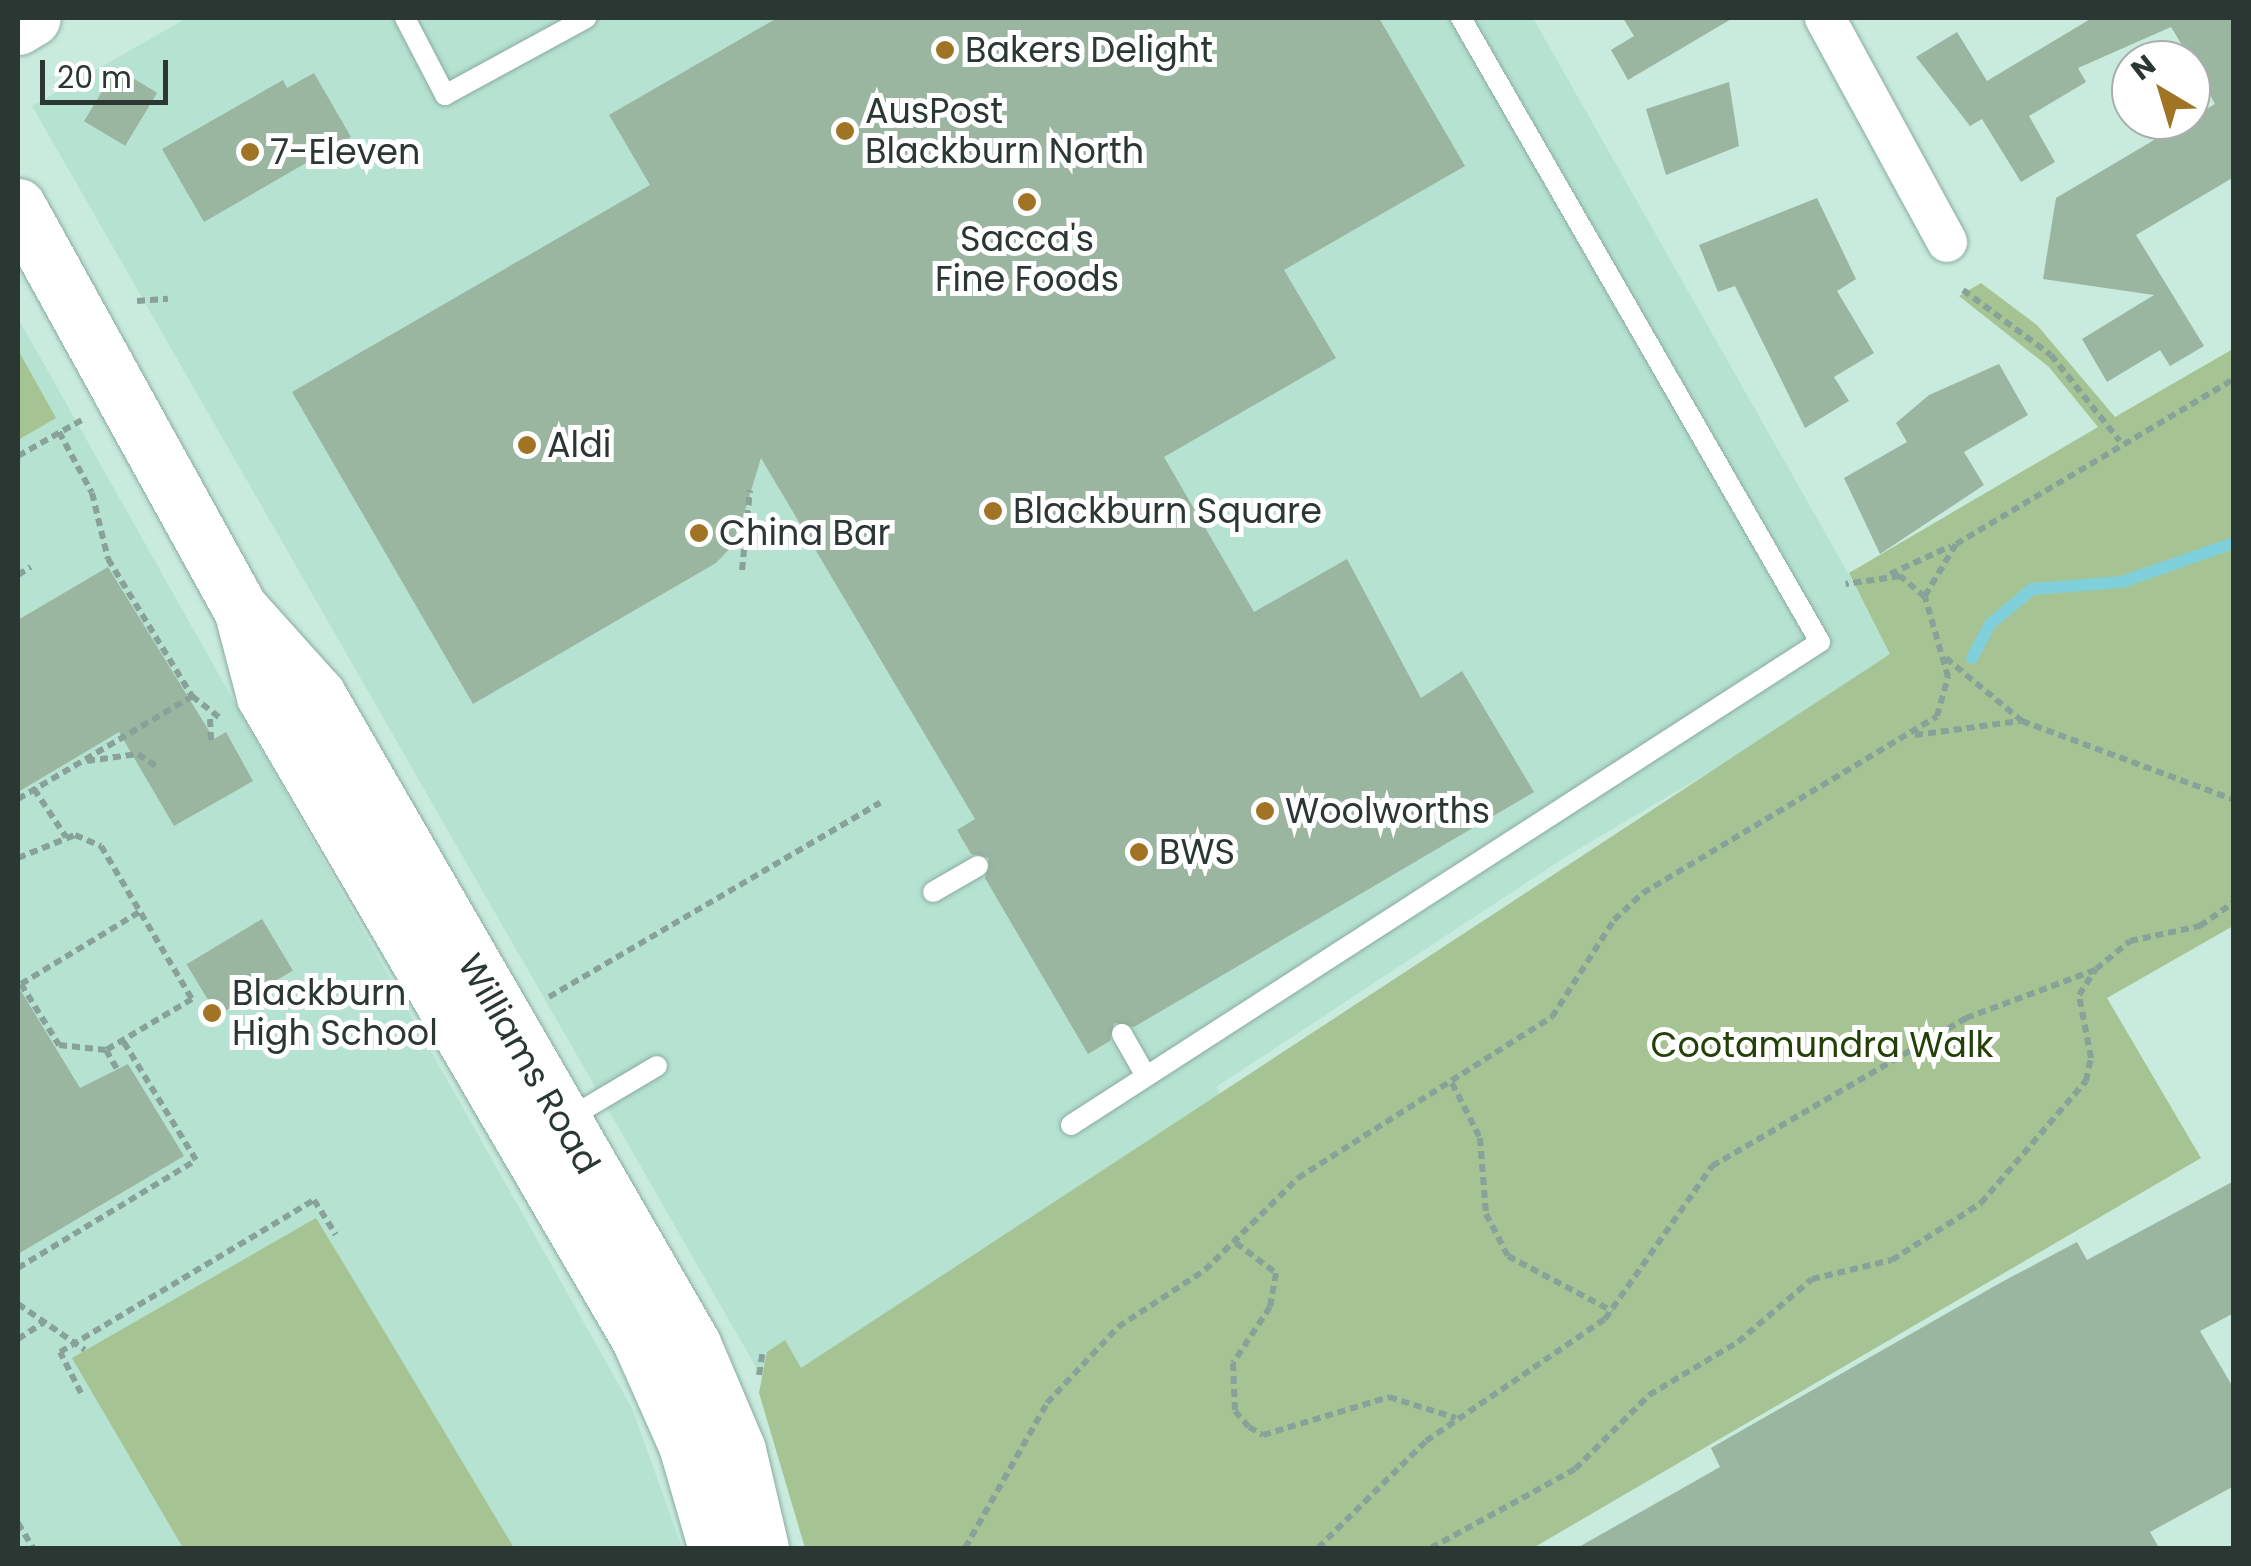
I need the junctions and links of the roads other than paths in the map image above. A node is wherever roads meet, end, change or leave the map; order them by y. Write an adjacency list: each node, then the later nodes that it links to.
1 (33, 18): 6 (main road)
2 (405, 18): 3 (lane)
3 (586, 18)
4 (1461, 18): 14 (lane)
5 (1825, 18): 8 (street)
6 (18, 27)
7 (18, 206): 11 (main road, Williams Road)
8 (1947, 242)
9 (978, 866): 10 (lane)
10 (933, 892)
11 (440, 955): 15 (main road, Williams Road); 16 (main road, Williams Road)
12 (1122, 1034): 14 (lane)
13 (657, 1066): 16 (lane)
14 (1146, 1076): 17 (lane)
15 (498, 1097): 16 (main road); 18 (main road, Williams Road)
16 (562, 1122): 19 (main road, Williams Road)
17 (1071, 1125)
18 (716, 1548)
19 (761, 1548)

